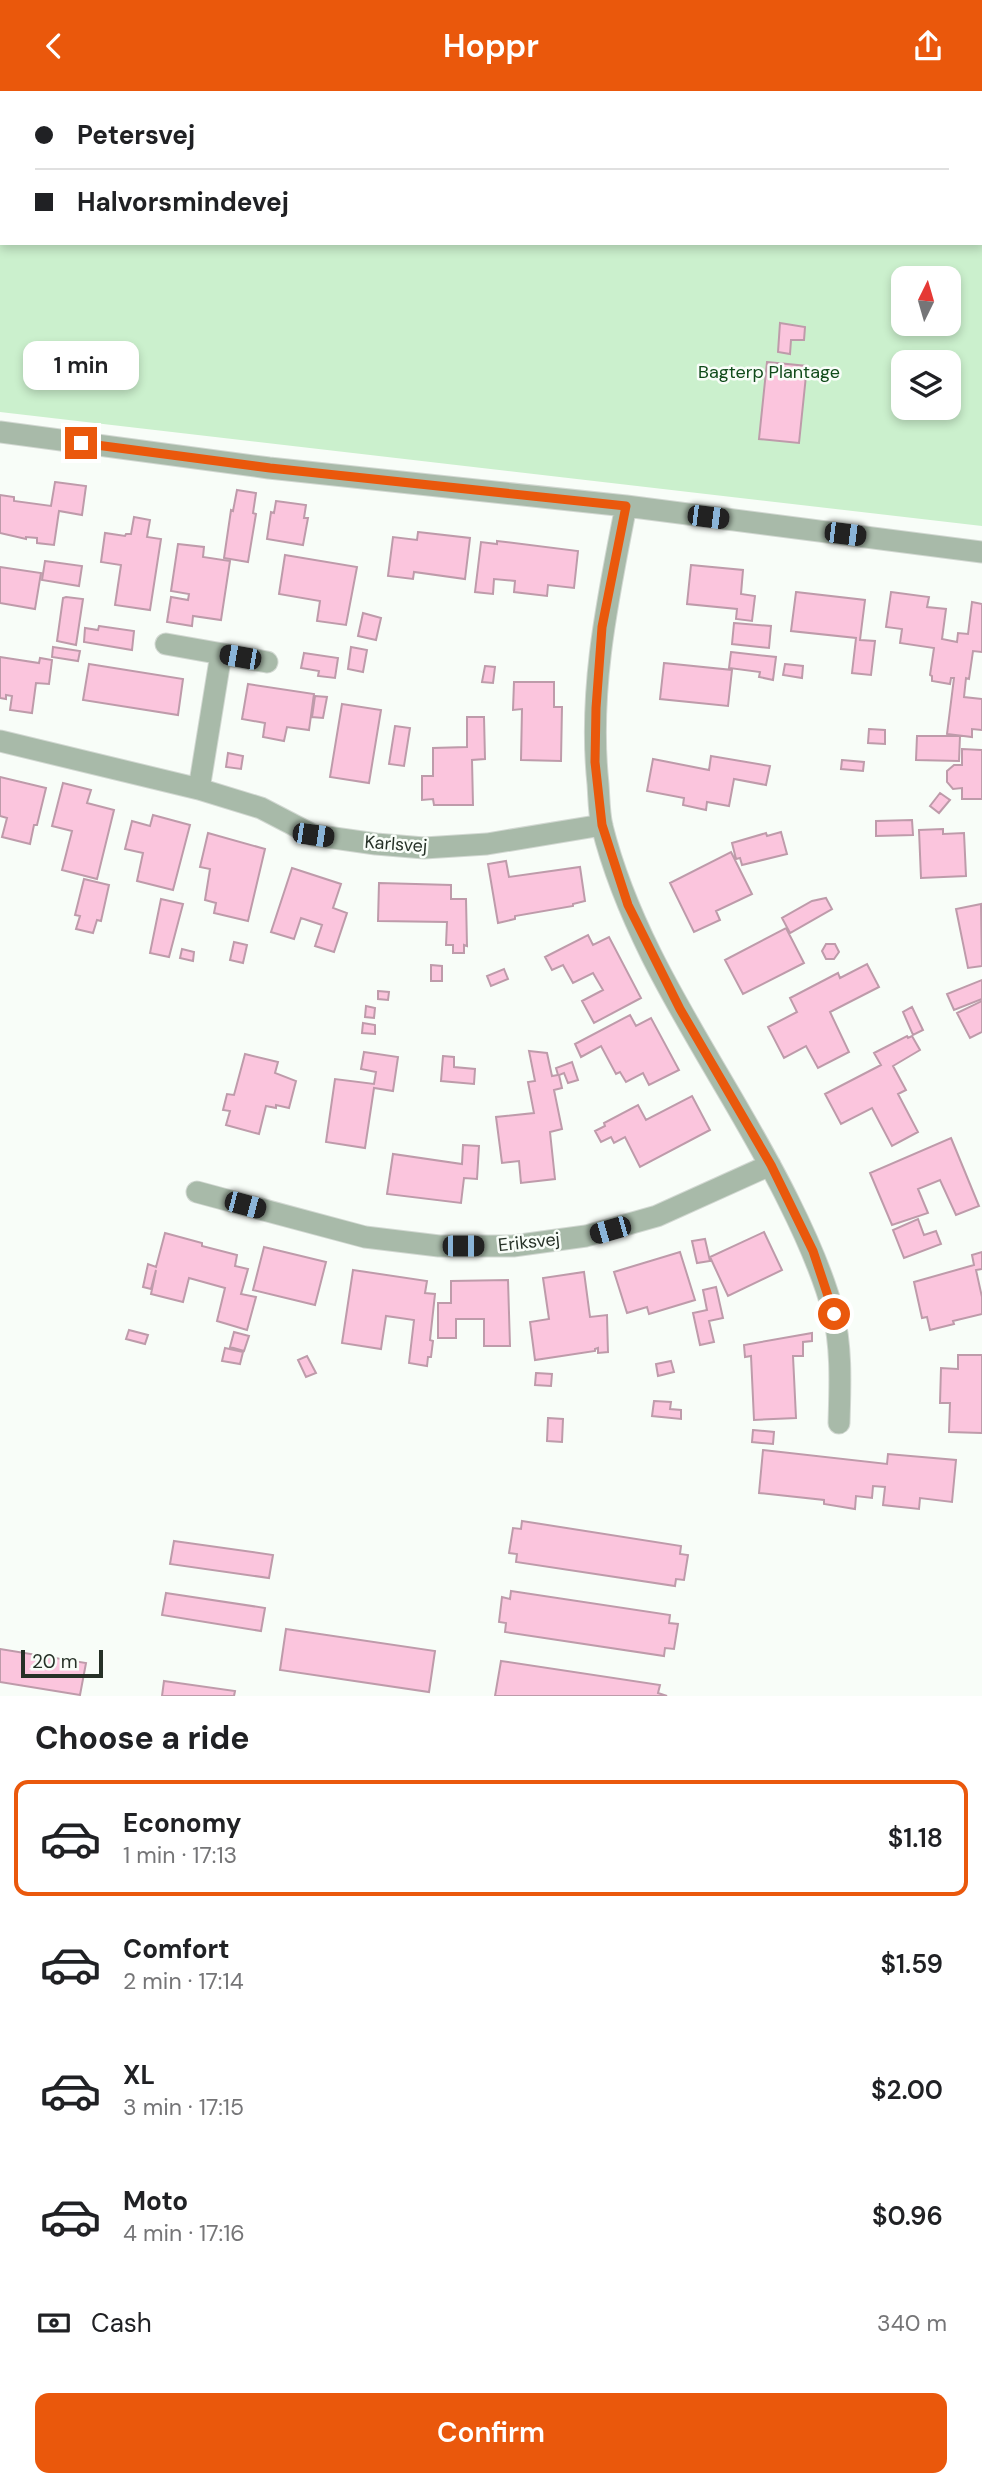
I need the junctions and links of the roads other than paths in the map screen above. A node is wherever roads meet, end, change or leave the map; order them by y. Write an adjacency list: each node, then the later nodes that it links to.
1 (0, 432): 2 (street)
2 (626, 506): 3 (street); 9 (street)
3 (982, 552)
4 (166, 644): 5 (street)
5 (221, 654): 6 (street); 8 (street)
6 (267, 662)
7 (0, 741): 8 (street, Karlsvej)
8 (199, 789): 9 (street, Karlsvej)
9 (602, 825): 10 (street)
10 (771, 1165): 11 (street, Eriksvej); 12 (street)
11 (197, 1192)
12 (839, 1423)

